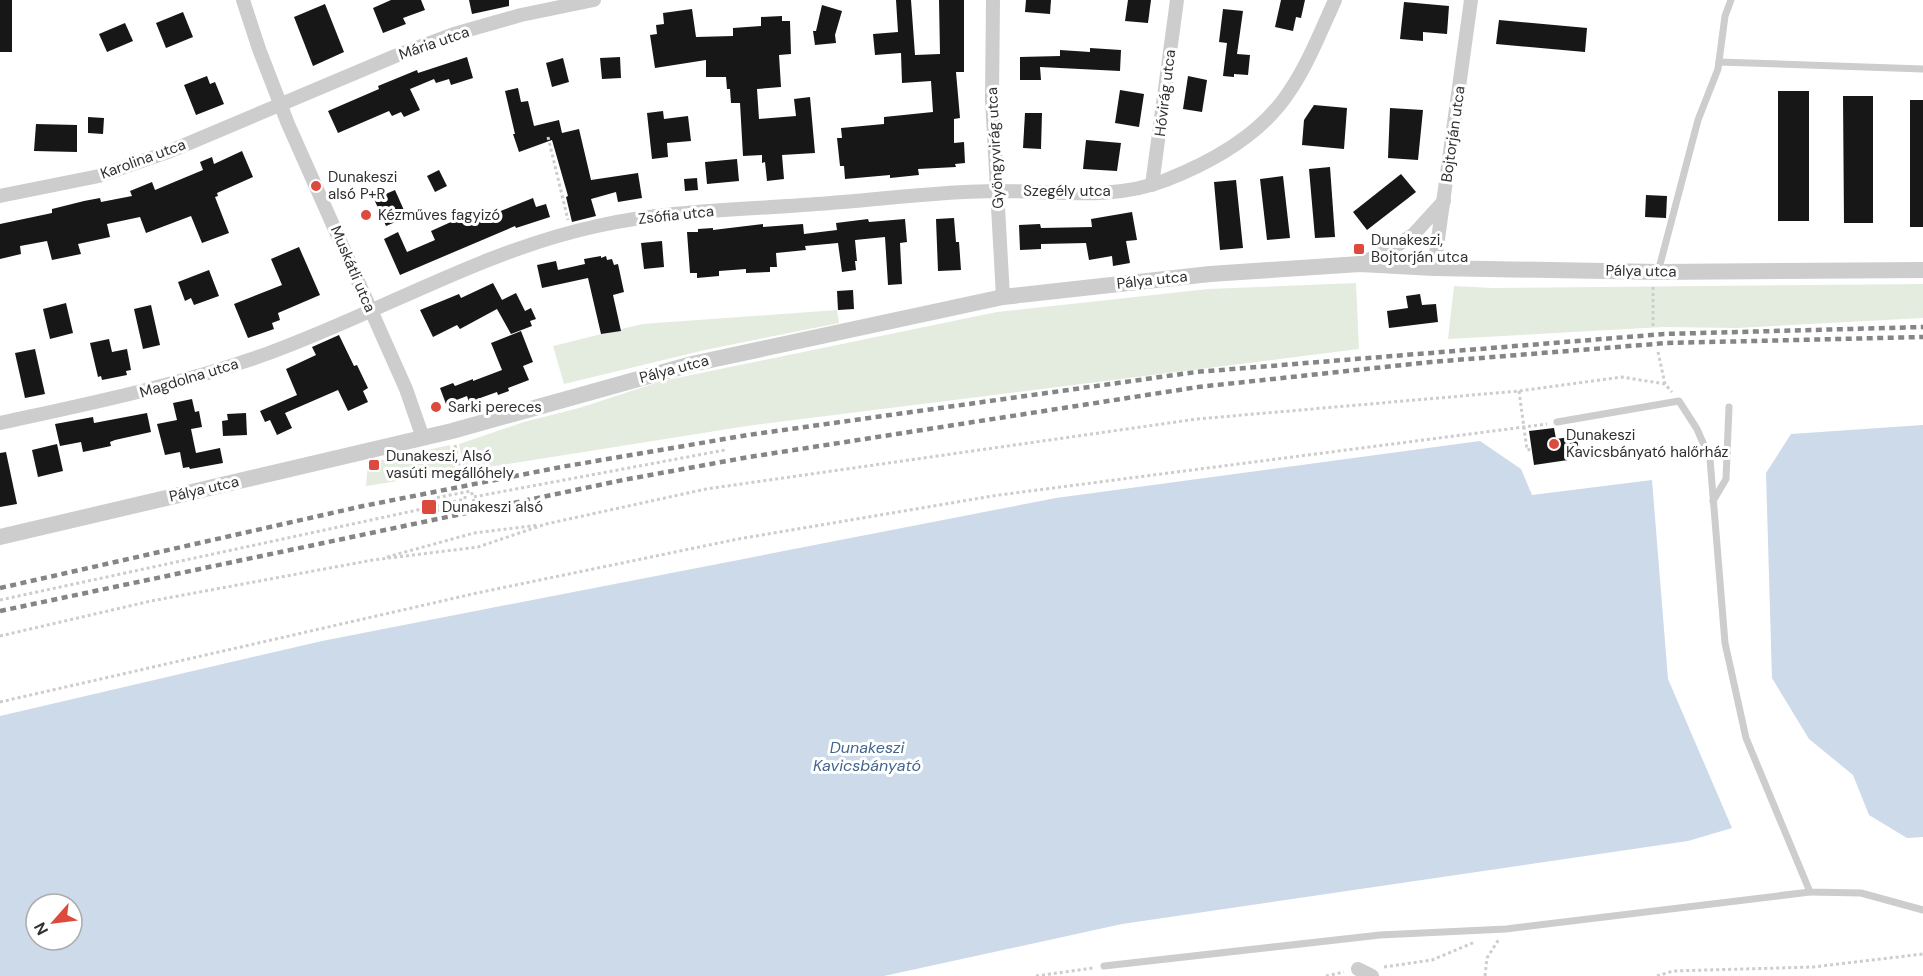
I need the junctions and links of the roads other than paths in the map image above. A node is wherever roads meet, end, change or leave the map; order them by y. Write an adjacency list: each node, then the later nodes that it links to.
1 (243, 0): 10 (street, Muskátli utca)
2 (594, 0): 10 (street, Mária utca)
3 (993, 0): 12 (street, Gyöngyvirág utca)
4 (1177, 0): 11 (street, Hóvirág utca)
5 (1335, 0): 11 (street, Szegély utca)
6 (1471, 0): 14 (street, Bojtorján utca)
7 (1731, 0): 8 (lane)
8 (1719, 62): 9 (lane); 20 (lane)
9 (1923, 69)
10 (280, 104): 13 (street, Karolina utca); 22 (street, Muskátli utca)
11 (1152, 185): 12 (street, Szegély utca)
12 (997, 191): 21 (street, Gyöngyvirág utca); 22 (street, Zsófia utca)
13 (0, 196)
14 (1444, 201): 15 (street, Pálya utca); 16 (street, Bojtorján utca)
15 (1420, 227): 16 (street); 17 (street, Pálya utca)
16 (1440, 235): 18 (street, Bojtorján utca)
17 (1360, 264): 18 (street, Pálya utca); 21 (street, Pálya utca)
18 (1434, 268): 20 (street, Pálya utca)
19 (1923, 270): 20 (street, Pálya utca)
20 (1655, 276)
21 (1003, 297): 26 (street, Pálya utca)
22 (370, 310): 25 (street, Magdolna utca); 26 (street, Muskátli utca)
23 (1729, 407): 27 (lane)
24 (1557, 422): 27 (lane)
25 (0, 423)
26 (423, 438): 28 (street, Pálya utca)
27 (1713, 501): 29 (lane)
28 (0, 537)
29 (1810, 892): 30 (lane); 31 (lane)
30 (1923, 909)
31 (1104, 966)
32 (1358, 969): 33 (street)
33 (1372, 976)

